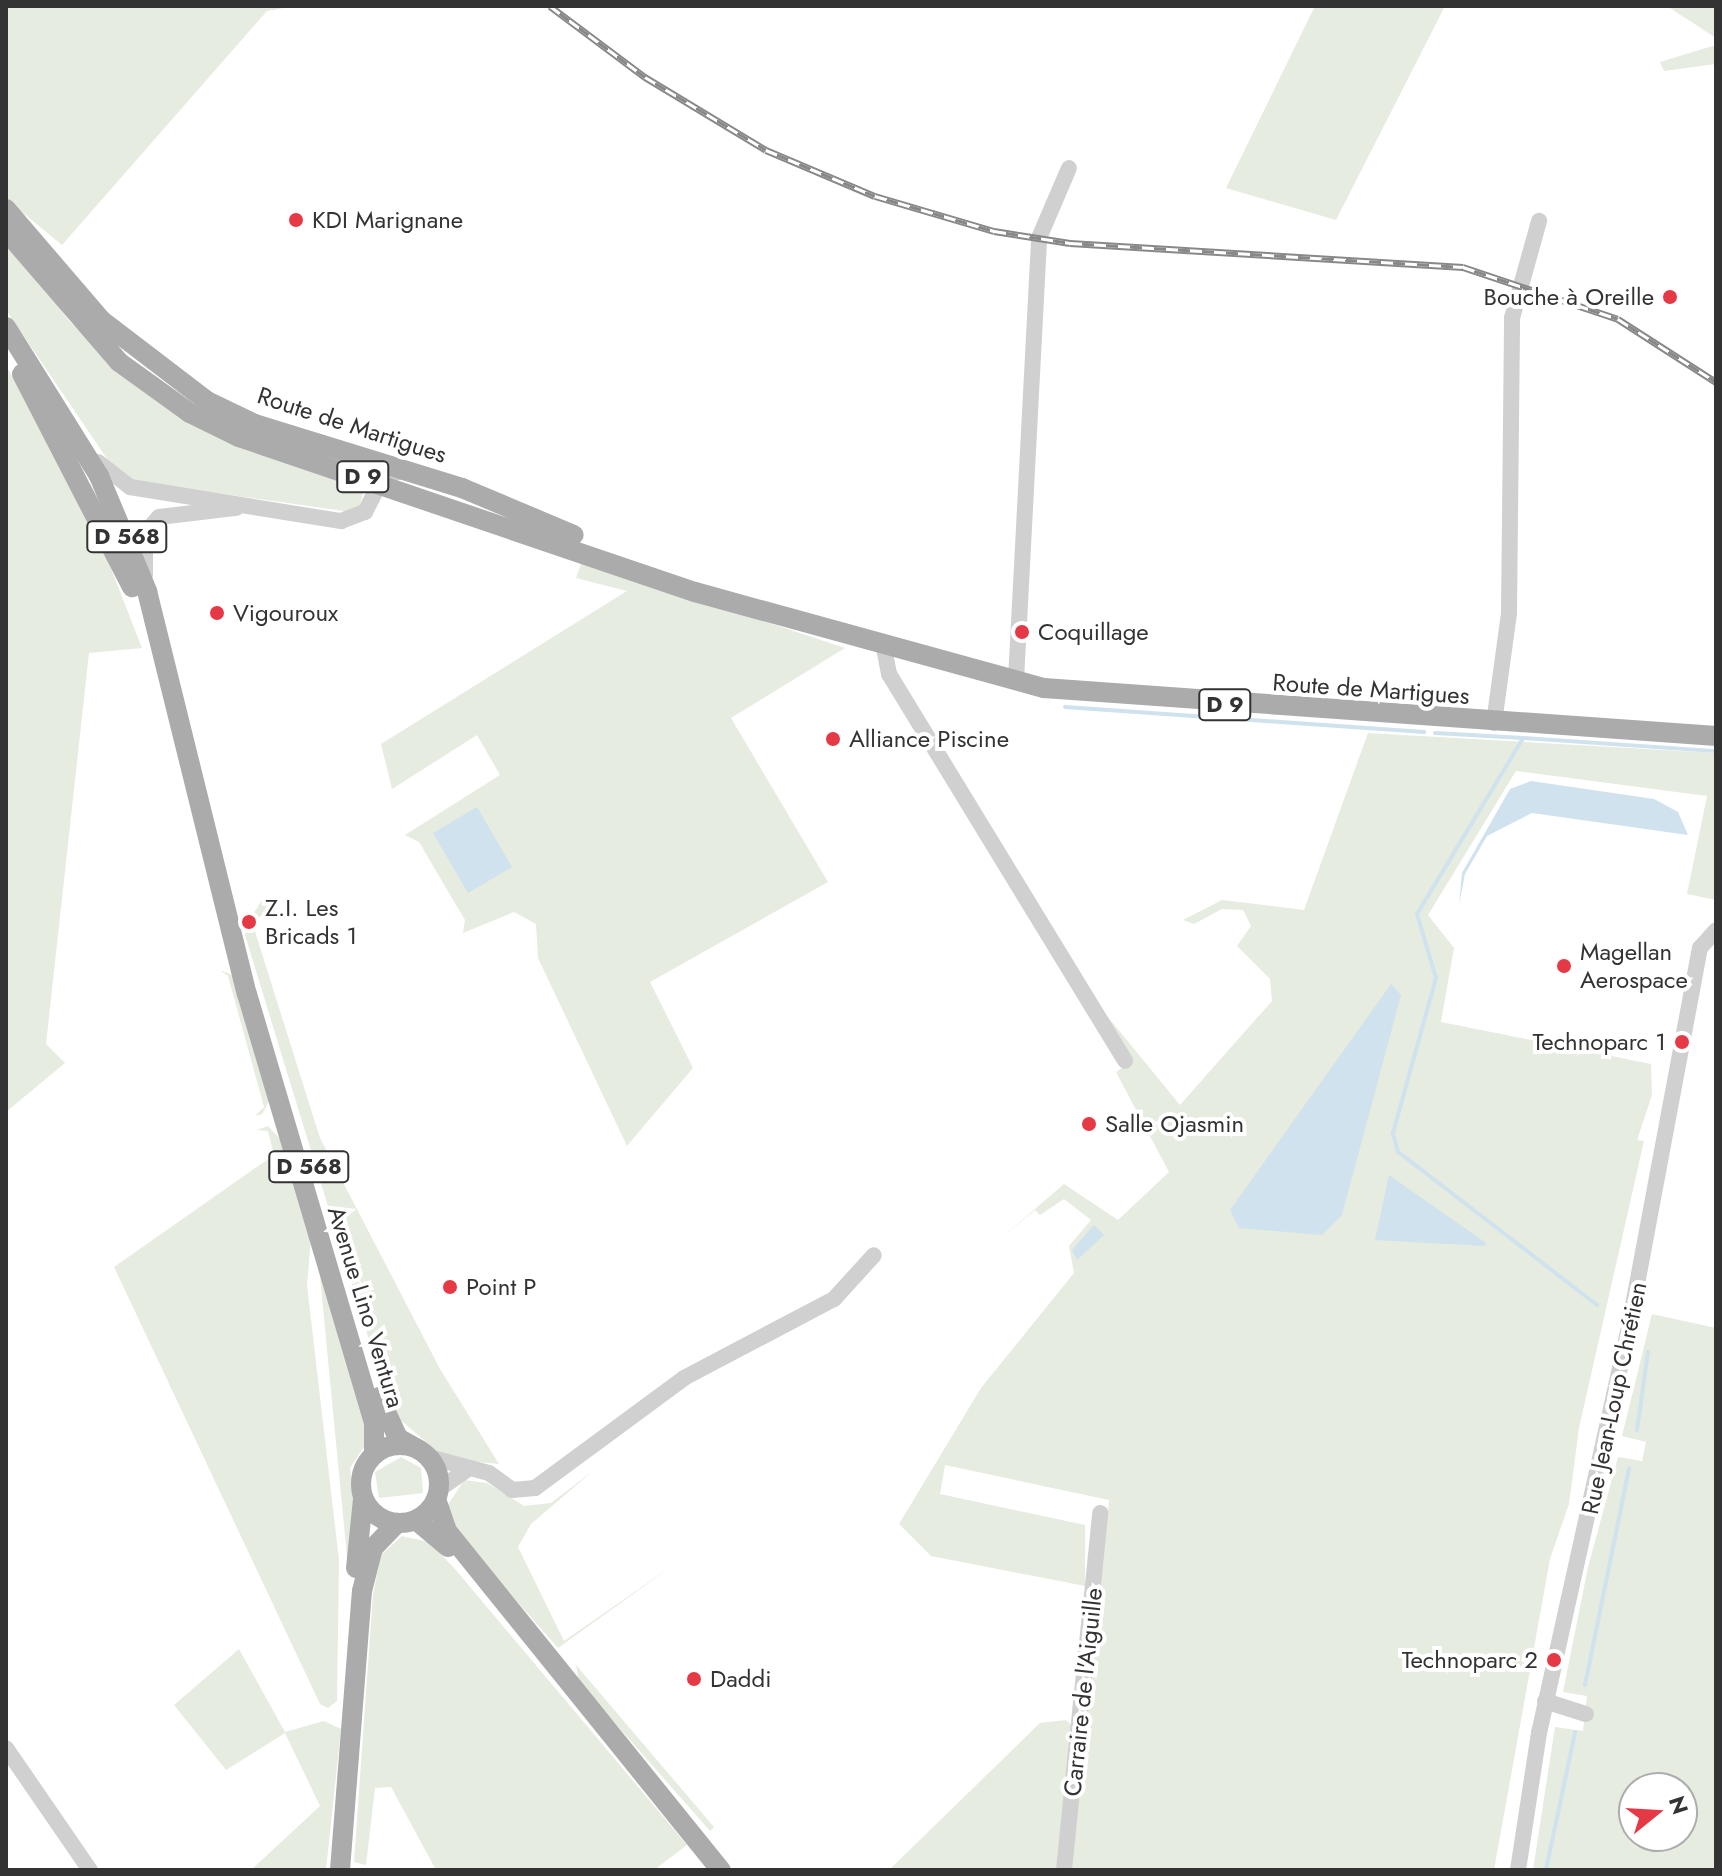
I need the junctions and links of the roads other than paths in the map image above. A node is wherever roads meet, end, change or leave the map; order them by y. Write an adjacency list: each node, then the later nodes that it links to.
1 (1069, 168): 14 (street)
2 (6, 209): 8 (main road, Route de Martigues / D 9)
3 (1539, 221): 15 (street)
4 (6, 231): 9 (main road, Route de Martigues / D 9)
5 (6, 327): 7 (main road, D 568)
6 (6, 351): 17 (main road, D 568)
7 (73, 428): 10 (street); 11 (main road, D 568)
8 (408, 471): 9 (street); 12 (main road, Route de Martigues / D 9)
9 (377, 482): 10 (street); 12 (main road, Route de Martigues / D 9)
10 (236, 508): 11 (street)
11 (147, 591): 17 (main road, D 568)
12 (788, 616): 13 (main road, Route de Martigues / D 9)
13 (883, 643): 14 (main road, Route de Martigues / D 9); 20 (street)
14 (1016, 680): 15 (main road, Route de Martigues / D 9)
15 (1494, 723): 16 (main road, Route de Martigues / D 9)
16 (1716, 738)
17 (192, 771): 19 (main road, D 568)
18 (1716, 930): 30 (street, Rue Jean-Loup Chrétien)
19 (238, 951): 22 (main road, Avenue Lino Ventura / D 568); 23 (main road, Avenue Lino Ventura / D 568)
20 (1125, 1061)
21 (874, 1255): 24 (street)
22 (423, 1453): 23 (main road); 24 (street); 25 (main road)
23 (374, 1454): 26 (main road)
24 (468, 1469): 25 (street)
25 (437, 1494): 28 (main road); 33 (main road)
26 (363, 1499): 28 (main road); 29 (main road)
27 (1100, 1513): 37 (street, Carraire de l'Aiguille)
28 (406, 1522): 29 (main road); 33 (main road)
29 (354, 1687): 35 (main road)
30 (1545, 1701): 31 (street); 38 (street, Rue Jean-Loup Chrétien)
31 (1586, 1714)
32 (6, 1748): 34 (street)
33 (629, 1755): 36 (main road)
34 (90, 1870)
35 (340, 1870)
36 (721, 1870)
37 (1064, 1870)
38 (1518, 1870)

